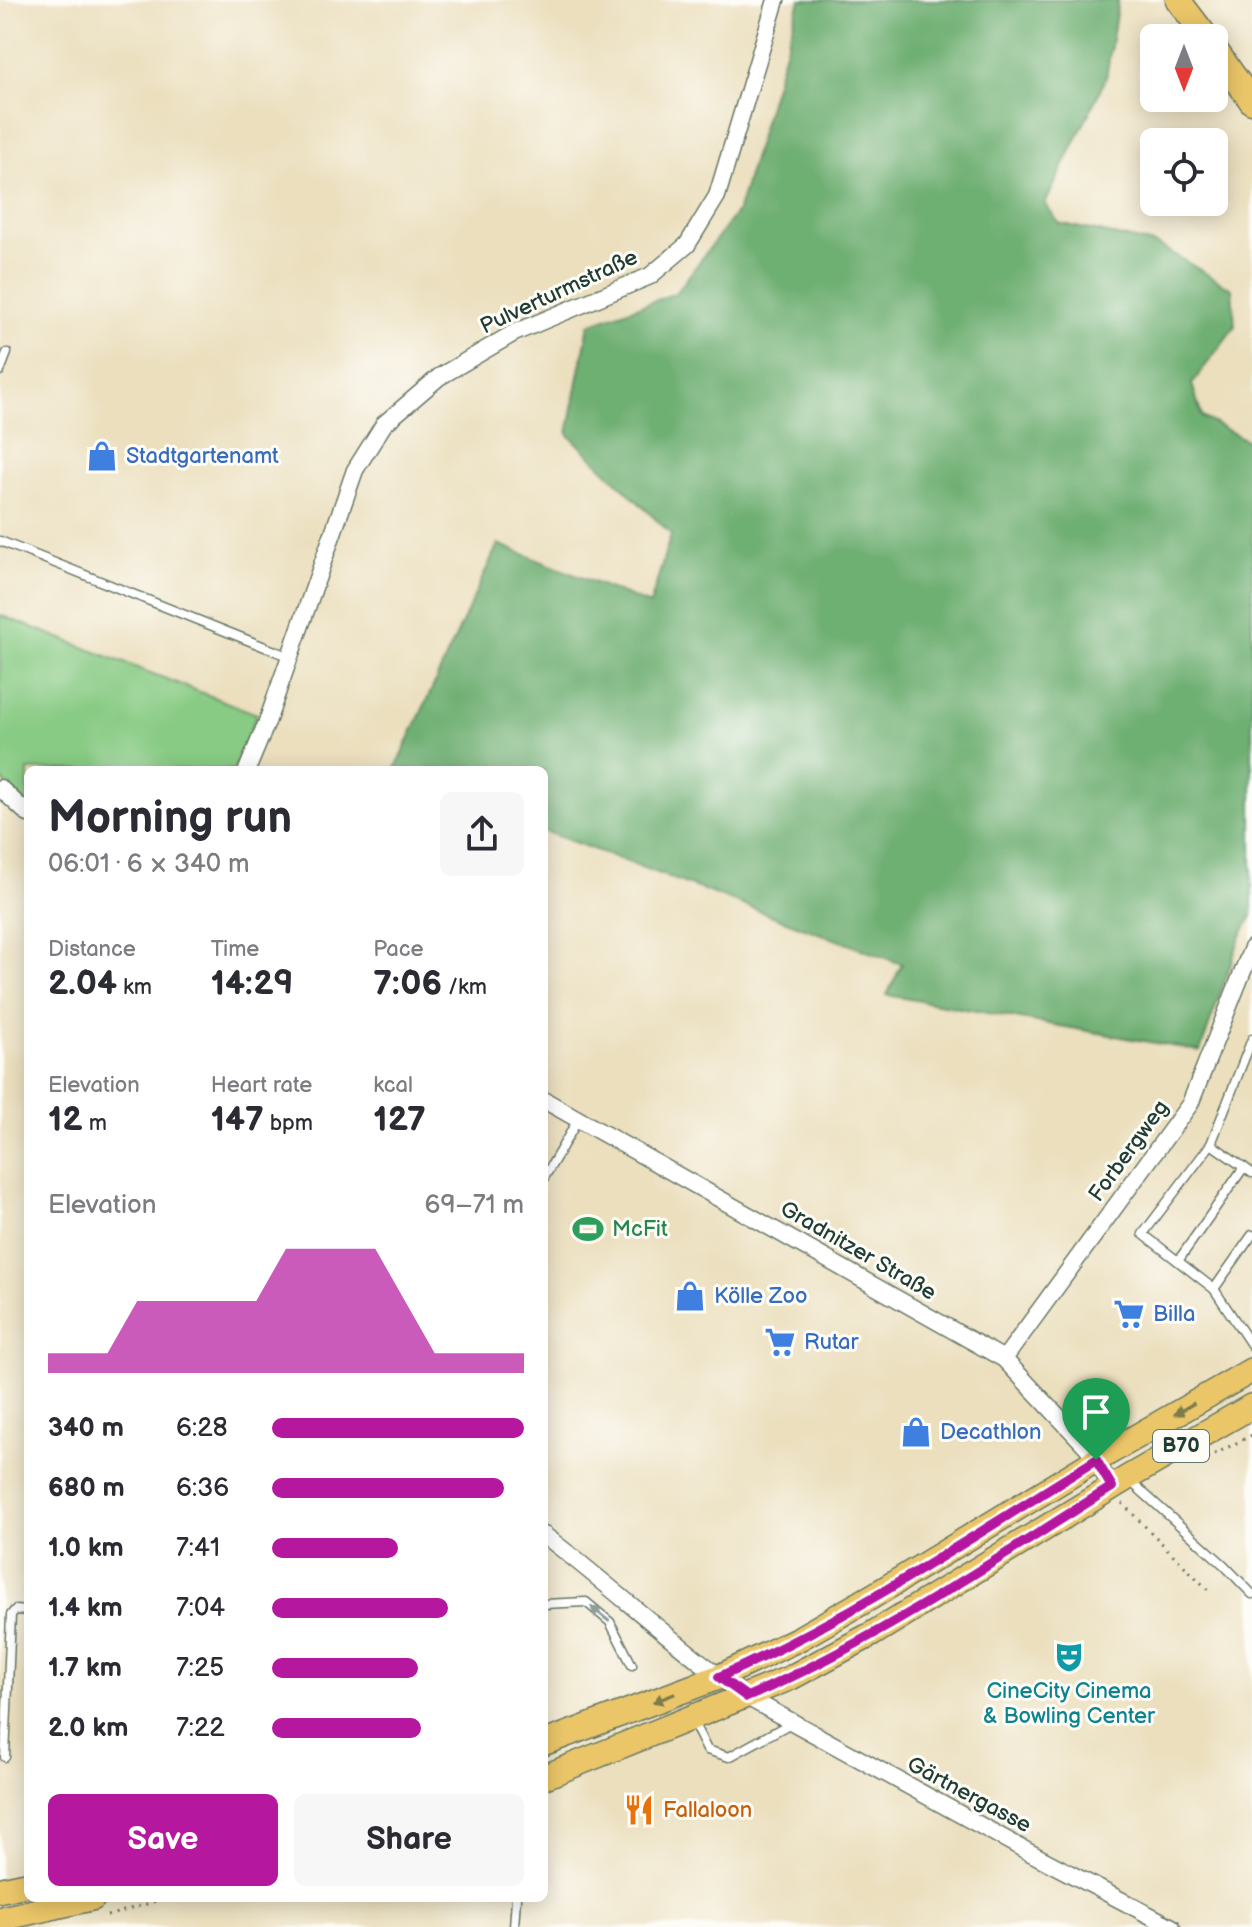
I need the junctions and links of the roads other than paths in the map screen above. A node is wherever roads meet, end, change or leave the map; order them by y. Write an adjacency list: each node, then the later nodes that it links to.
1 (776, 0): 9 (street, Pulverturmstraße)
2 (1178, 0): 3 (main road)
3 (1196, 24)
4 (1228, 68): 5 (main road)
5 (1252, 102)
6 (7, 353): 7 (lane)
7 (0, 371)
8 (0, 541): 9 (lane)
9 (290, 657): 10 (street, Pulverturmstraße)
10 (249, 766)
11 (0, 788): 12 (street)
12 (24, 810)
13 (1252, 948): 24 (street, Forbergweg)
14 (1252, 1039): 17 (lane)
15 (548, 1102): 16 (street, Gradnitzer Straße)
16 (579, 1118): 19 (lane); 24 (street, Gradnitzer Straße)
17 (1211, 1144): 18 (lane); 21 (lane)
18 (1248, 1170): 21 (lane)
19 (548, 1171)
20 (1252, 1235): 22 (lane)
21 (1178, 1261): 22 (lane)
22 (1214, 1289): 23 (lane)
23 (1252, 1346)
24 (1004, 1359): 27 (street, Gradnitzer Straße)
25 (1252, 1370): 27 (main road, B70, one-way to 27)
26 (1252, 1406): 28 (main road, B70)
27 (1096, 1460): 28 (street, Gradnitzer Straße); 34 (main road, B70)
28 (1120, 1489): 30 (lane); 35 (main road, B70)
29 (548, 1538): 34 (street, Gärtnergasse)
30 (1252, 1594)
31 (548, 1604): 33 (lane, one-way to 31)
32 (24, 1611): 39 (lane)
33 (632, 1665)
34 (719, 1677): 35 (street, Gärtnergasse); 38 (main road, B70, one-way to 38)
35 (747, 1697): 36 (main road, B70); 37 (street, Gärtnergasse)
36 (692, 1719): 37 (lane); 40 (main road, B70)
37 (791, 1723): 47 (street, Gärtnergasse)
38 (548, 1741)
39 (5, 1757)
40 (548, 1775)
41 (24, 1885): 42 (main road)
42 (0, 1890)
43 (516, 1902): 46 (lane)
44 (89, 1904): 45 (main road)
45 (0, 1919)
46 (514, 1927)
47 (1172, 1927)

